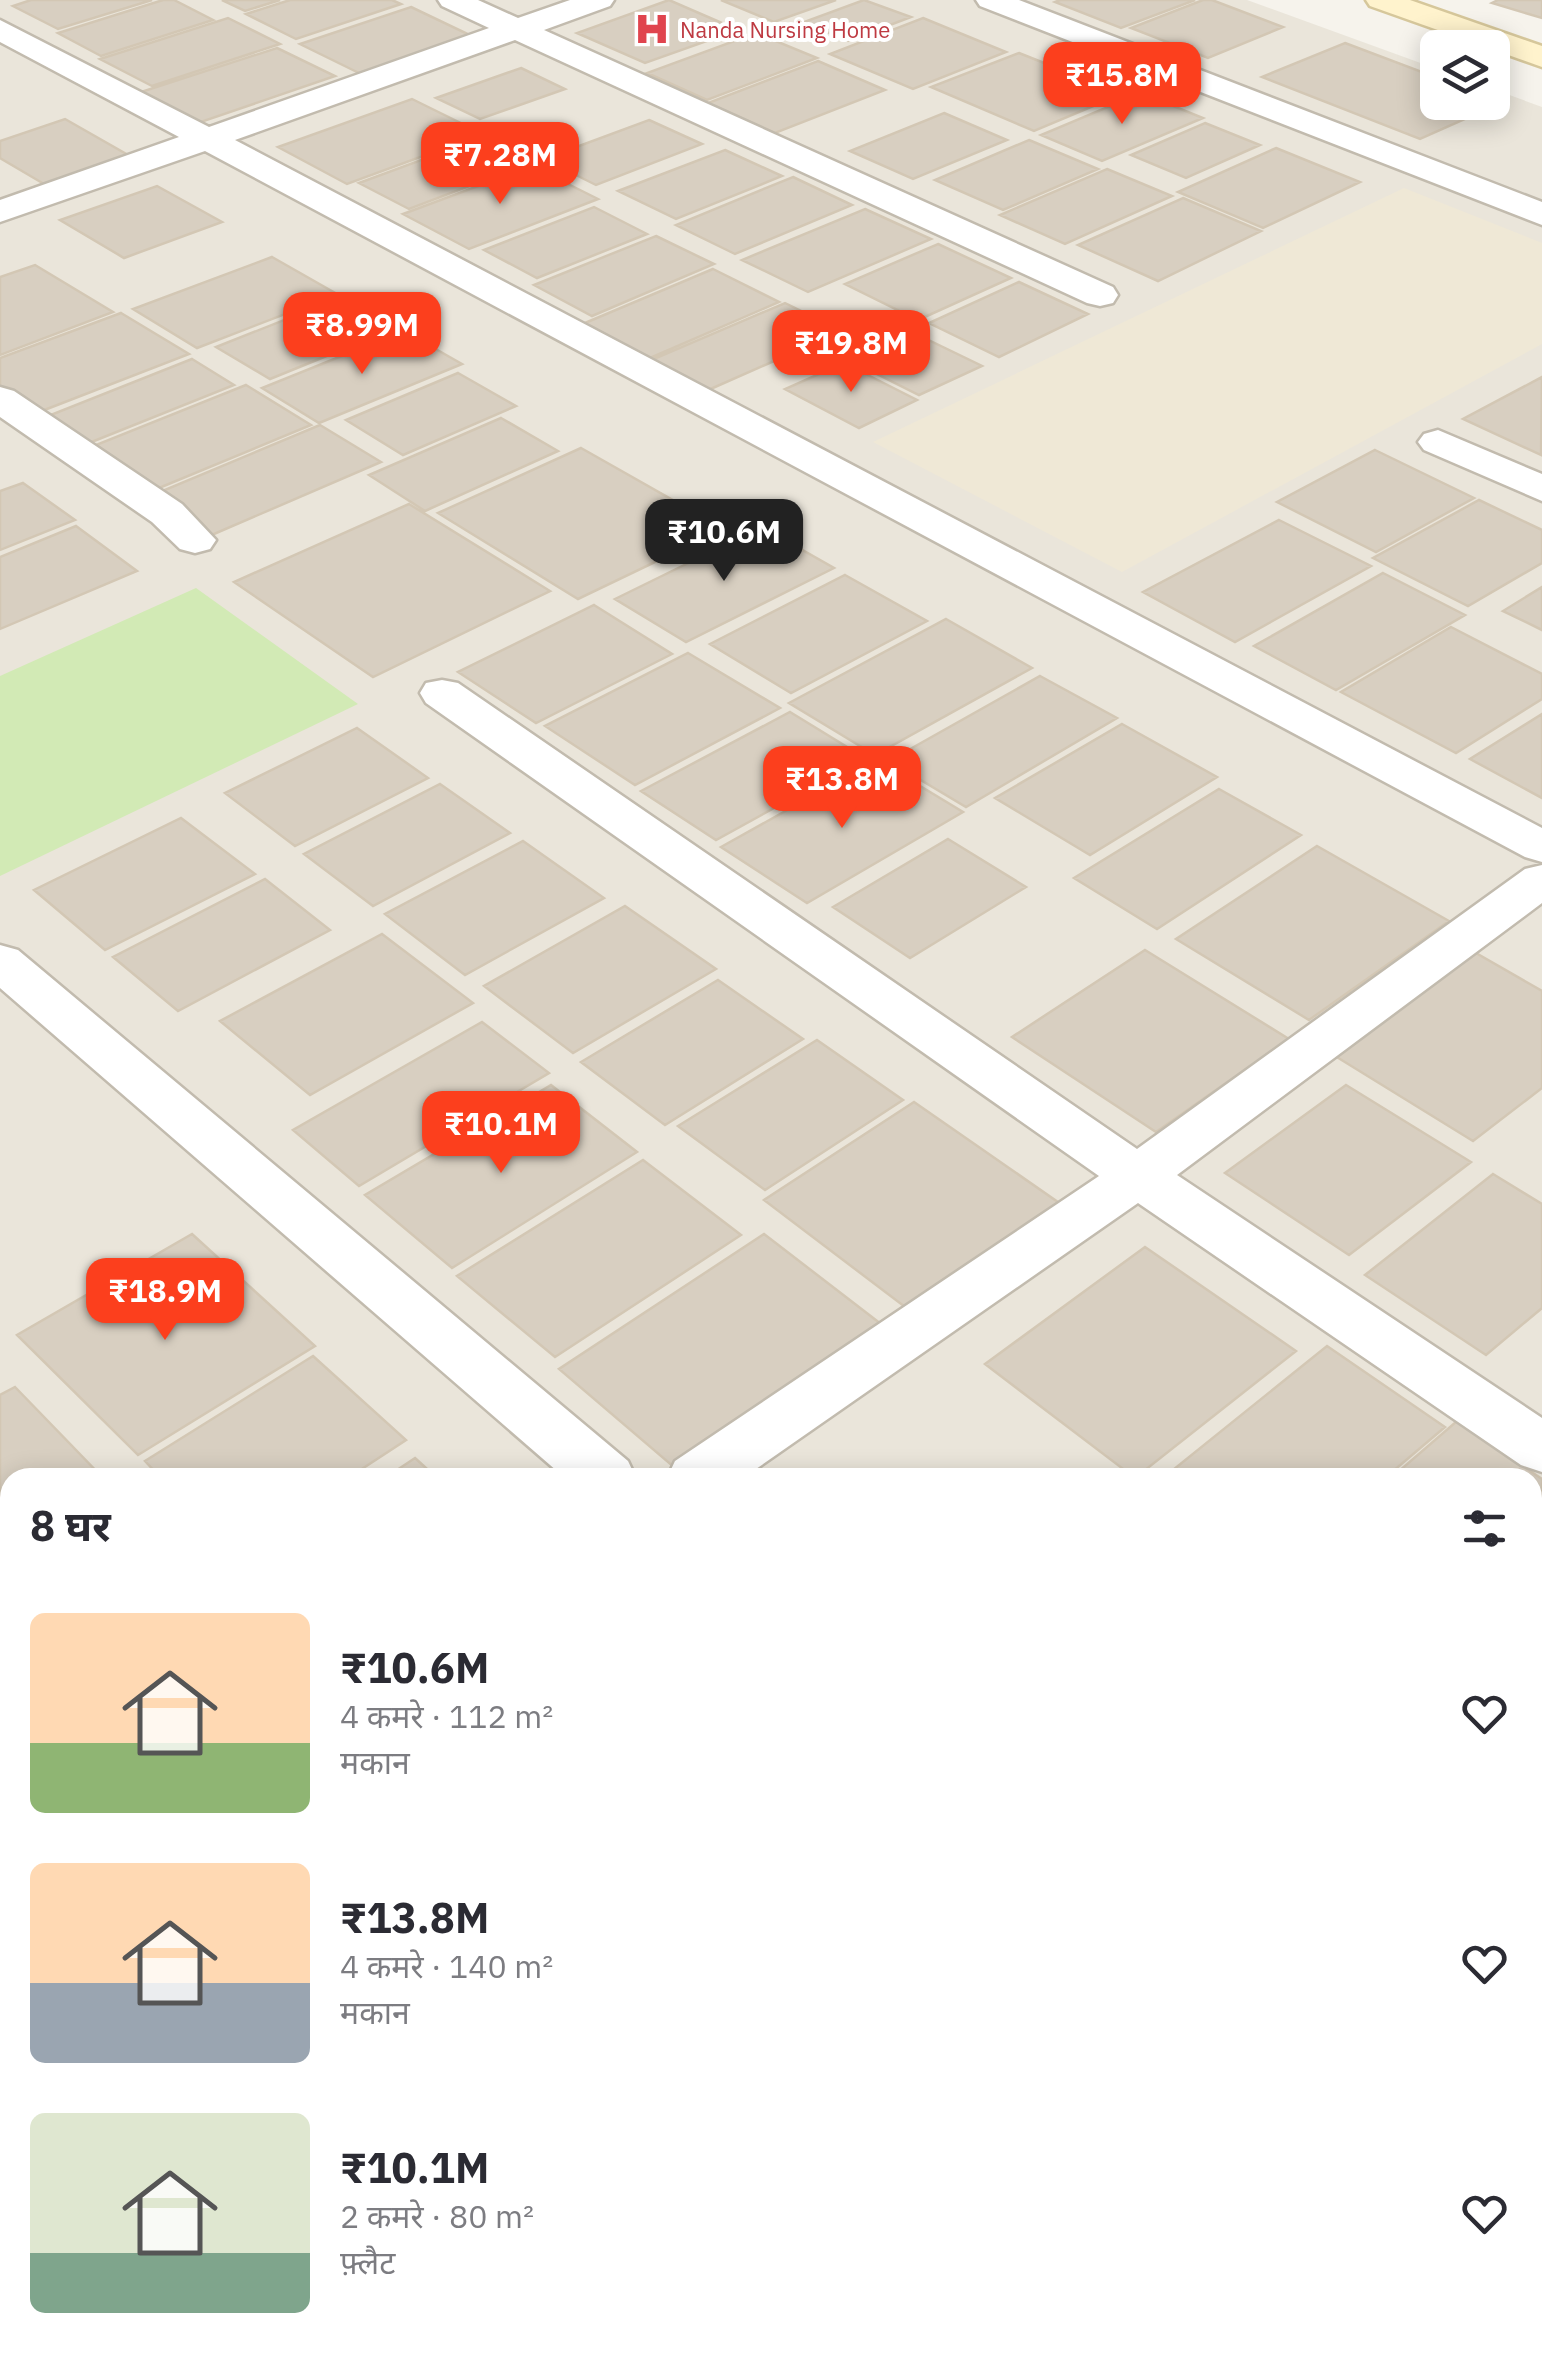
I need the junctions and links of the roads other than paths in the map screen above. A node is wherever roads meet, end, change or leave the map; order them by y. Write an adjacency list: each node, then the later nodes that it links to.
1 (453, 0): 6 (street)
2 (600, 0): 6 (street)
3 (991, 0): 10 (street)
4 (1381, 0): 7 (street)
5 (0, 30): 8 (street)
6 (515, 30): 8 (street); 11 (street)
7 (1542, 57)
8 (205, 138): 9 (street); 17 (street)
9 (0, 212)
10 (1542, 214)
11 (1100, 294)
12 (0, 399): 15 (street)
13 (1438, 442): 14 (street)
14 (1542, 489)
15 (195, 540)
16 (442, 693): 20 (street)
17 (1542, 847)
18 (1542, 880): 20 (street)
19 (0, 961): 22 (street)
20 (1138, 1176): 21 (street); 23 (street)
21 (1542, 1448)
22 (594, 1468)
23 (712, 1468)

